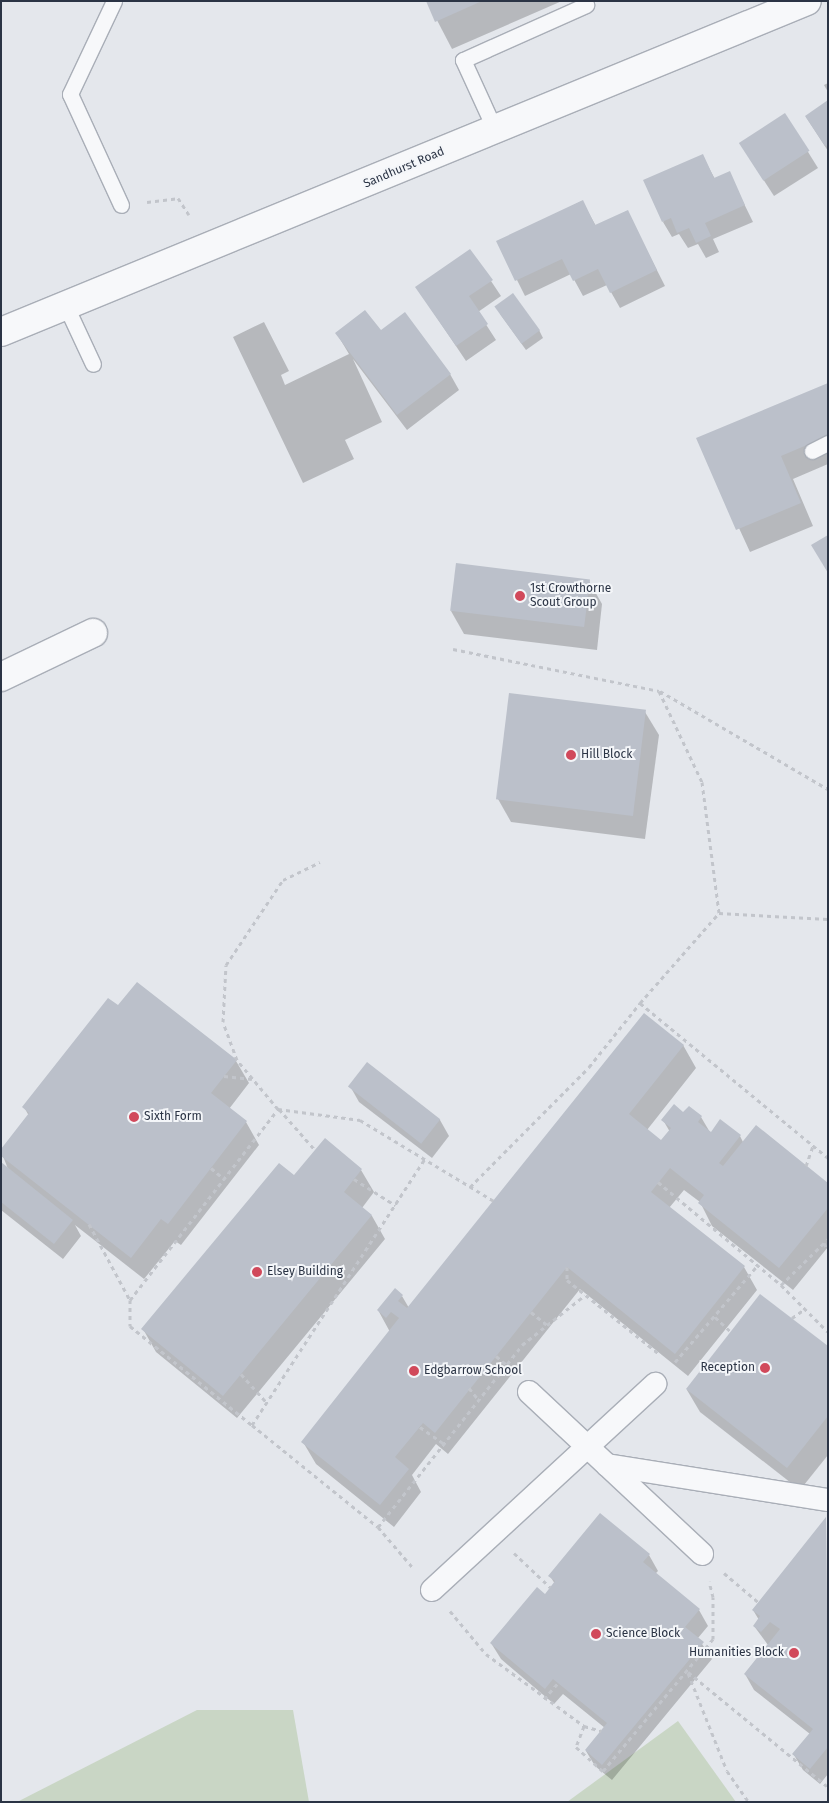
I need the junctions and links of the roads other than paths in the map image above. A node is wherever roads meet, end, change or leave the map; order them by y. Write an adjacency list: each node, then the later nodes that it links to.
1 (114, 1): 5 (lane)
2 (806, 1): 4 (street, Sandhurst Road)
3 (586, 5): 4 (lane)
4 (495, 130): 6 (street, Sandhurst Road)
5 (121, 205)
6 (65, 304): 7 (street, Sandhurst Road); 8 (lane)
7 (1, 332)
8 (93, 364)
9 (828, 443): 10 (lane)
10 (812, 451)
11 (93, 632): 12 (street)
12 (1, 677)
13 (655, 1384): 15 (street)
14 (529, 1392): 15 (street)
15 (588, 1447): 16 (street); 19 (street)
16 (607, 1465): 17 (street); 18 (street)
17 (828, 1500)
18 (702, 1554)
19 (432, 1590)

